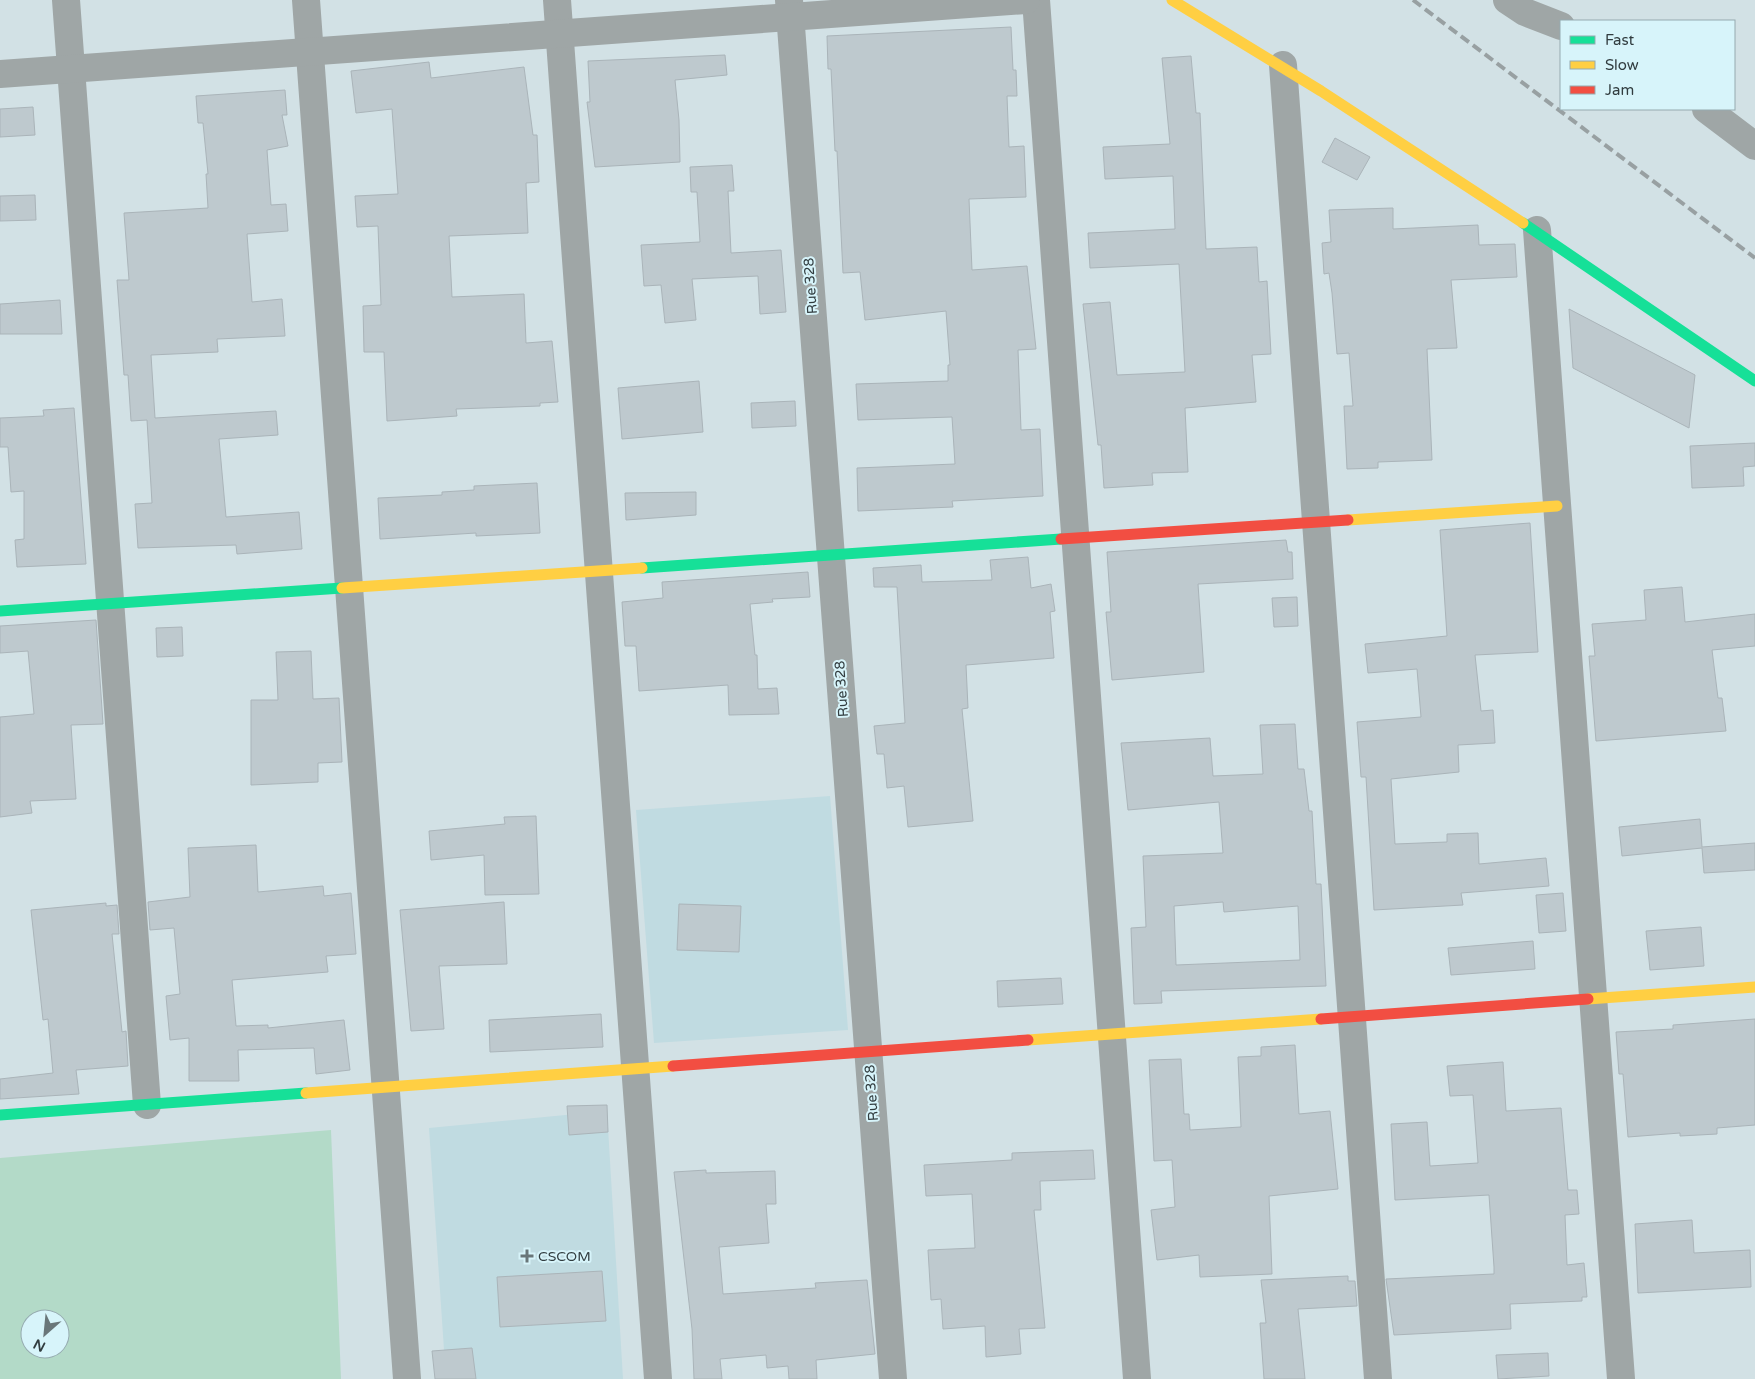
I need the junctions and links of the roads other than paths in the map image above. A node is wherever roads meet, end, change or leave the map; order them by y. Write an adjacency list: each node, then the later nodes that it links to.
1 (66, 0): 13 (street)
2 (306, 0): 11 (street)
3 (557, 0): 10 (street)
4 (1026, 0): 8 (street)
5 (1036, 0): 21 (street)
6 (1172, 0): 12 (street)
7 (1508, 0): 9 (street)
8 (789, 9): 10 (street); 22 (street, Rue 328)
9 (1560, 26)
10 (560, 34): 11 (street); 23 (street)
11 (310, 52): 13 (street); 24 (street)
12 (1283, 65): 17 (street); 20 (street)
13 (71, 69): 14 (street); 25 (street)
14 (0, 74)
15 (1707, 110): 16 (street)
16 (1755, 146)
17 (1537, 230): 18 (street); 19 (street)
18 (1755, 381)
19 (1557, 506): 20 (street); 28 (street)
20 (1316, 522): 21 (street); 29 (street)
21 (1076, 538): 22 (street); 30 (street)
22 (831, 555): 23 (street); 31 (street, Rue 328)
23 (599, 571): 24 (street); 32 (street)
24 (349, 587): 25 (street); 33 (street)
25 (110, 604): 26 (street); 34 (street)
26 (0, 611)
27 (1755, 987): 28 (street)
28 (1593, 999): 29 (street); 41 (street)
29 (1352, 1017): 30 (street); 40 (street)
30 (1112, 1034): 31 (street); 39 (street)
31 (868, 1052): 32 (street); 38 (street, Rue 328)
32 (635, 1069): 33 (street); 37 (street)
33 (386, 1087): 34 (street); 36 (street)
34 (147, 1105): 35 (street)
35 (0, 1115)
36 (407, 1379)
37 (658, 1379)
38 (893, 1379)
39 (1137, 1379)
40 (1378, 1379)
41 (1621, 1379)

